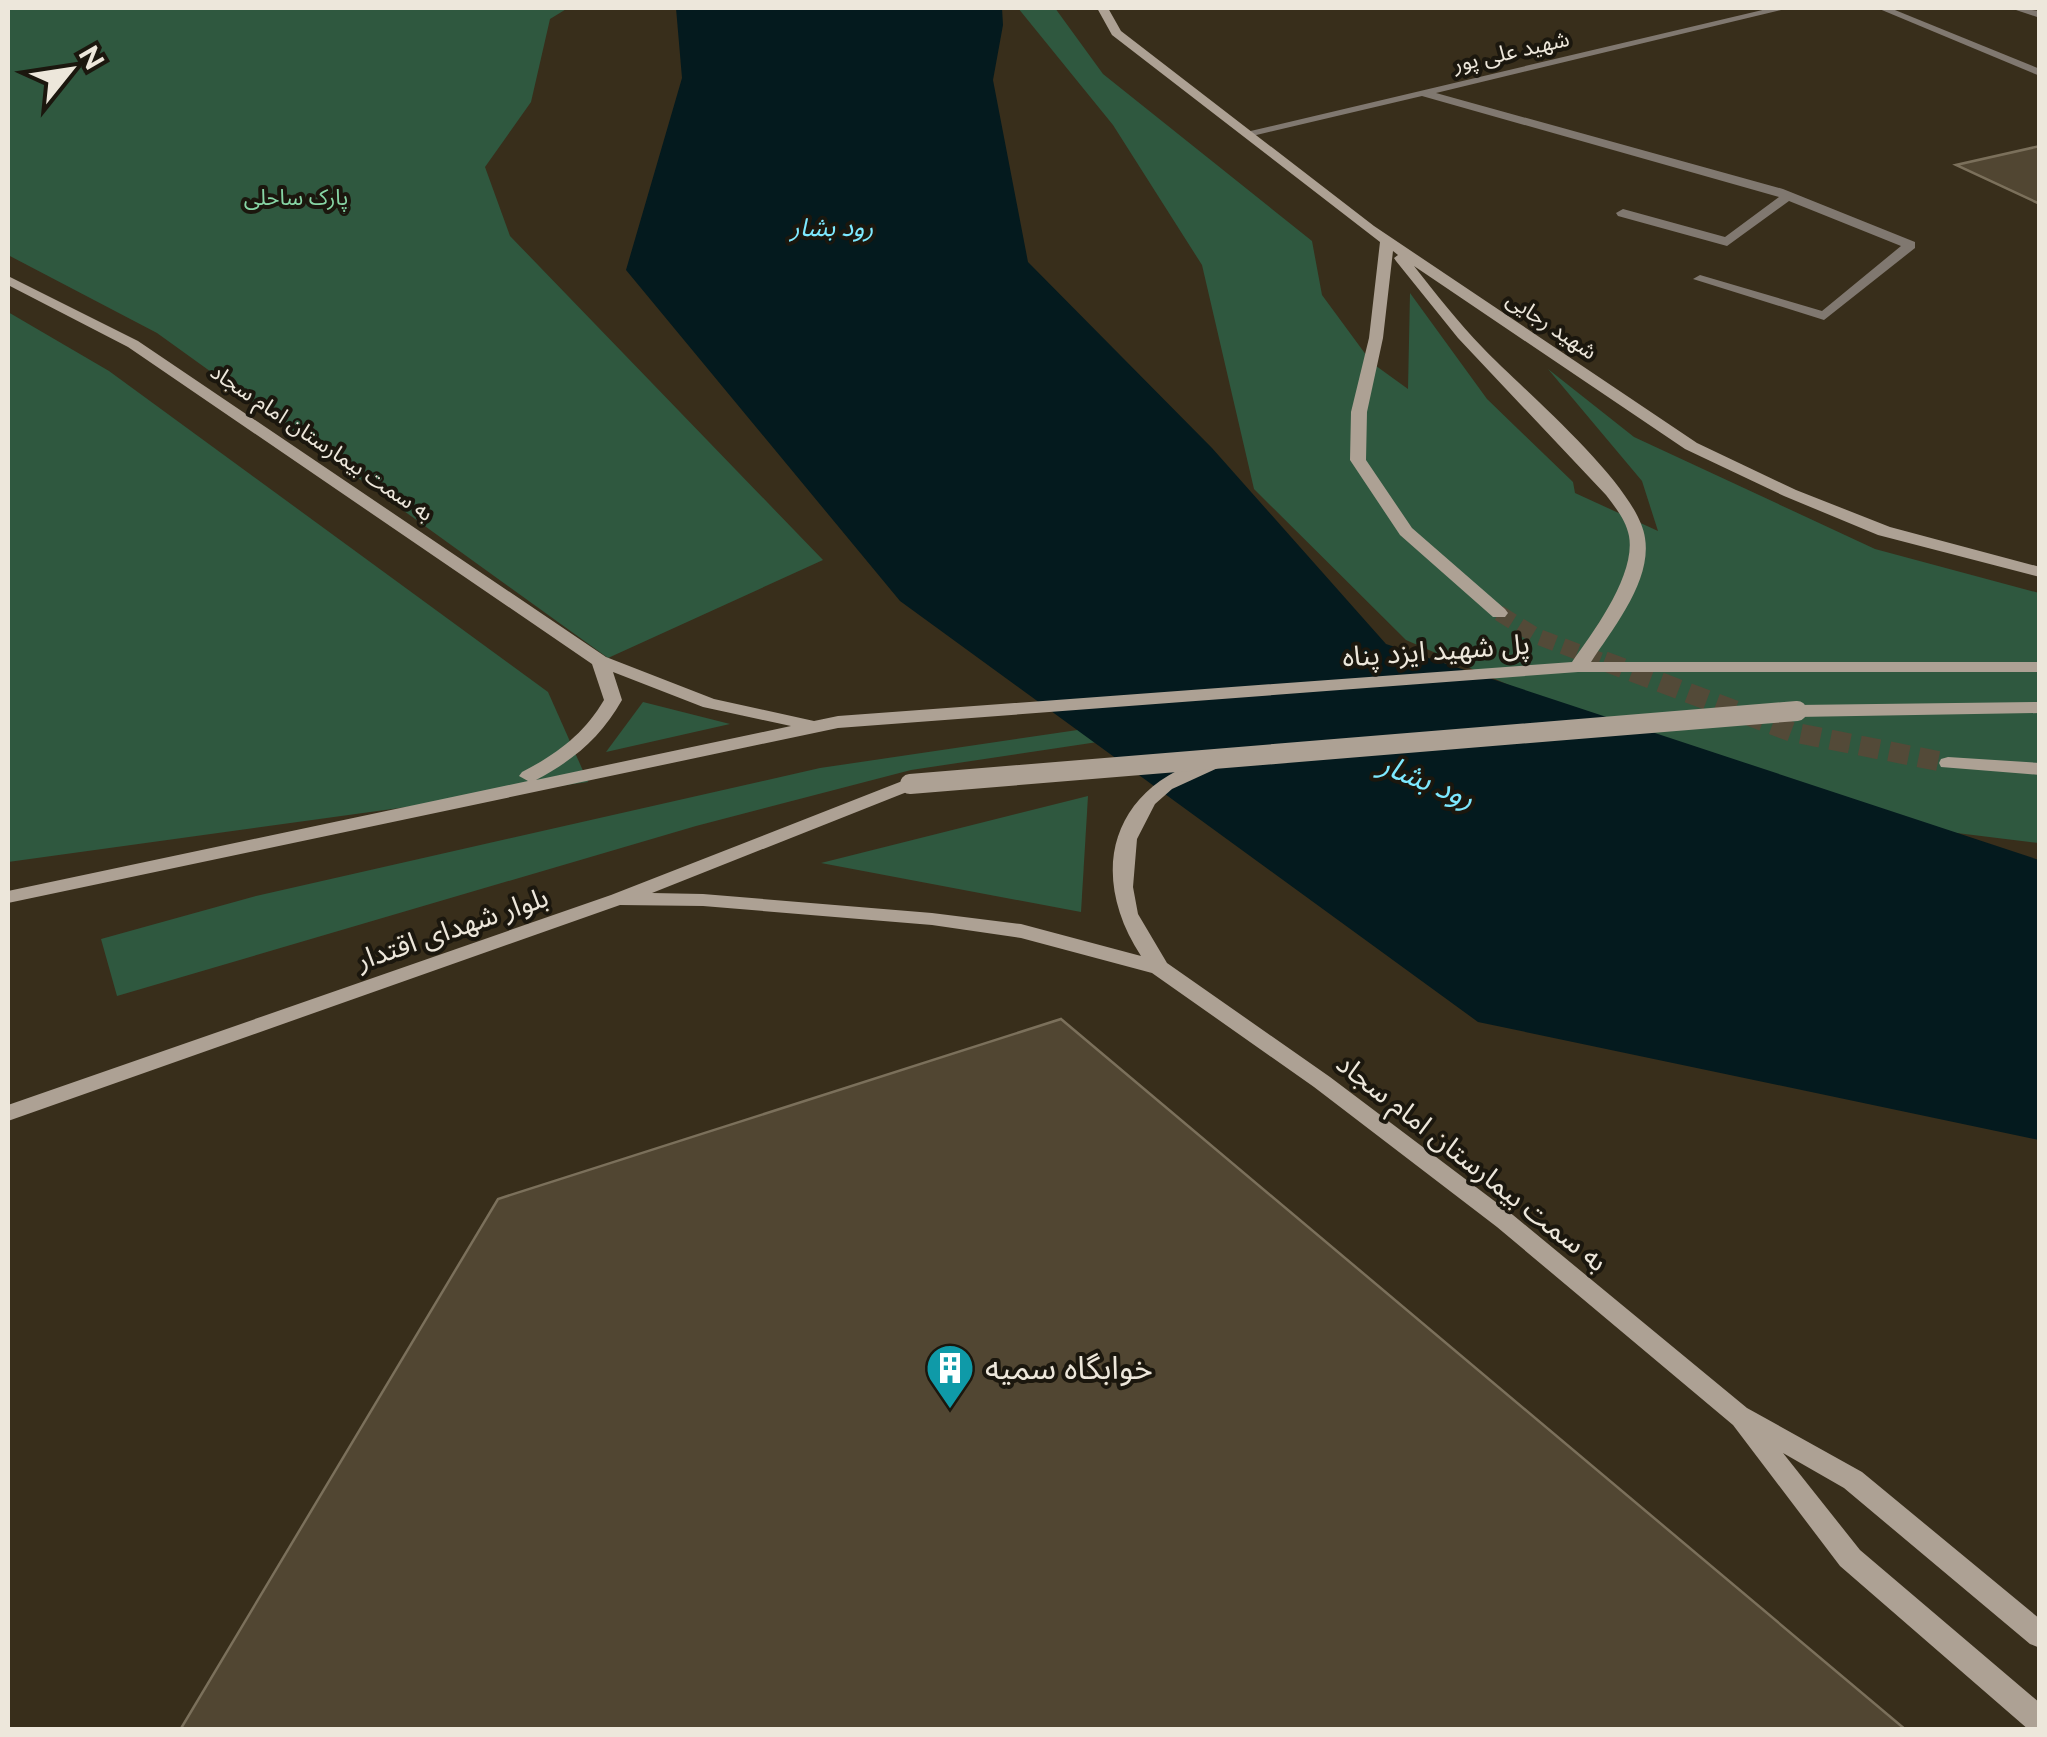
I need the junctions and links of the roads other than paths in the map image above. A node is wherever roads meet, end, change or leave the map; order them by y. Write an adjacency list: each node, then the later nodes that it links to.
1 (1103, 8): 8 (street, شهید رجایی)
2 (1783, 8): 7 (street, شهید علی پور)
3 (1882, 8): 6 (street)
4 (2020, 8): 5 (street)
5 (2040, 15)
6 (2040, 73)
7 (1421, 92): 8 (street, شهید علی پور); 9 (street)
8 (1248, 133): 11 (street, شهید رجایی)
9 (1788, 196): 10 (street); 12 (street)
10 (1622, 214)
11 (1387, 240): 14 (street, شهید رجایی); 15 (street); 17 (street)
12 (1700, 279)
13 (8, 280): 16 (street, به سمت بیمارستان امام سجاد)
14 (2036, 569)
15 (1499, 614)
16 (600, 661): 20 (street, به سمت بیمارستان امام سجاد); 24 (street)
17 (1578, 667): 18 (street, پل شهید ایزد پناه); 20 (street, پل شهید ایزد پناه)
18 (2040, 667)
19 (2040, 708): 21 (street, bridge)
20 (828, 724): 24 (street)
21 (1234, 757): 26 (street, بلوار شهدای اقتدار, bridge); 27 (street, bridge)
22 (1948, 763): 23 (street)
23 (2040, 769)
24 (502, 790): 25 (street)
25 (8, 897)
26 (618, 900): 27 (street); 28 (street, بلوار شهدای اقتدار)
27 (1160, 968): 29 (street, به سمت بیمارستان امام سجاد)
28 (8, 1113)
29 (1738, 1415): 30 (street); 31 (street)
30 (2040, 1636)
31 (2040, 1721)

